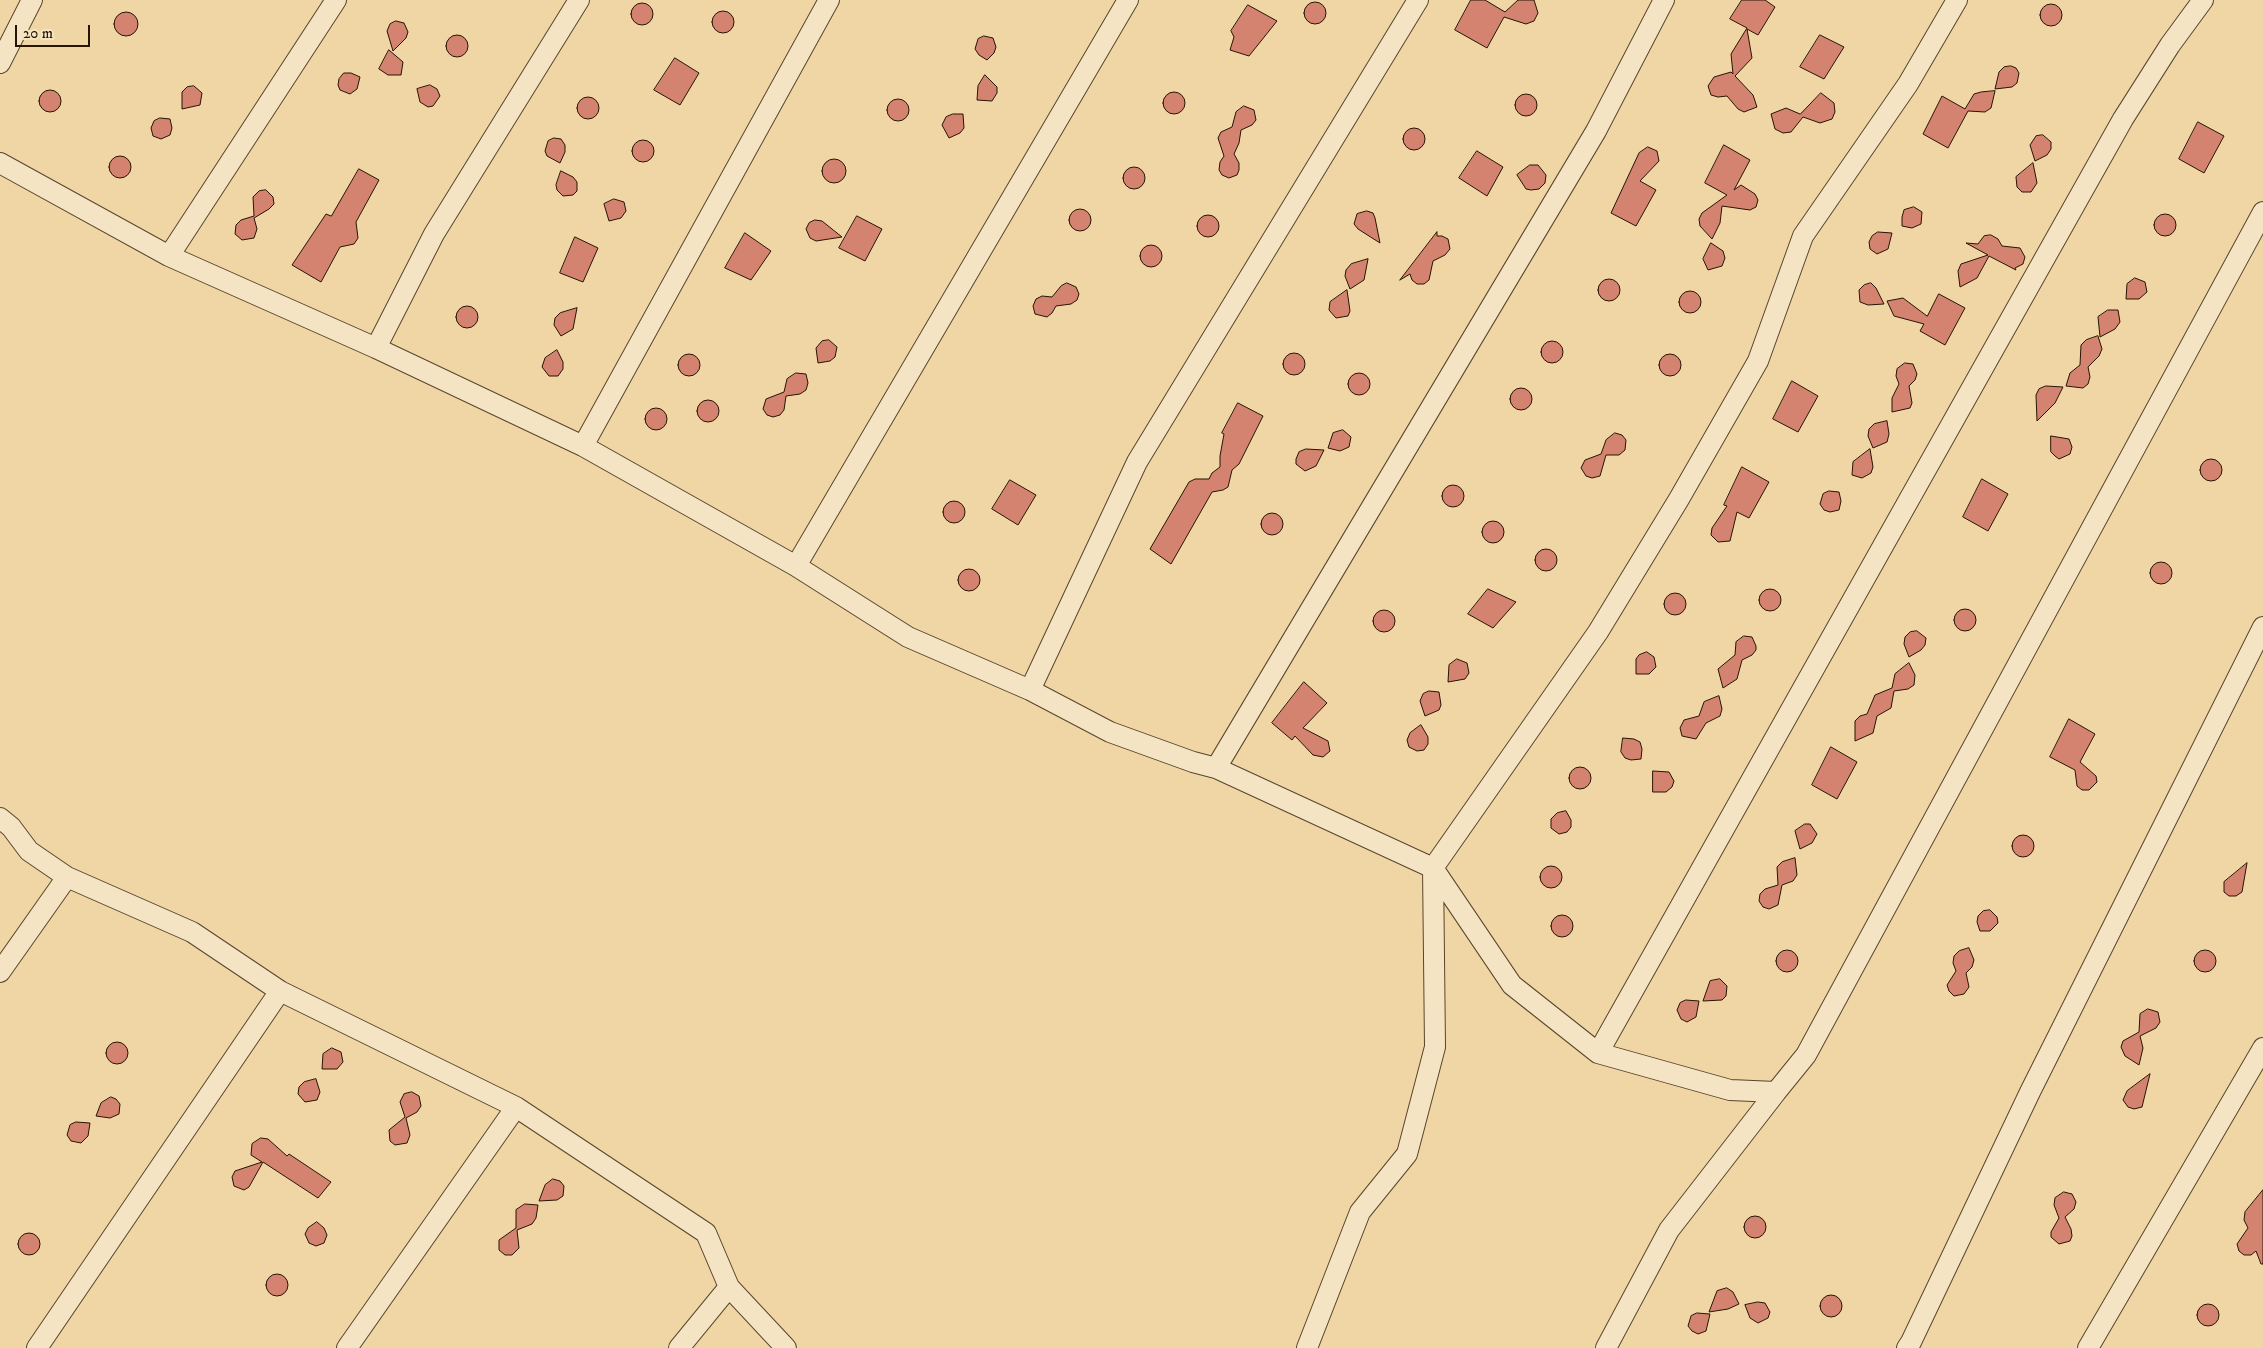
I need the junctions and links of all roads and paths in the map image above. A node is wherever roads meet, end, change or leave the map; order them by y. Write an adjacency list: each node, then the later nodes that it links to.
1 (32, 0): 10 (street)
2 (336, 0): 13 (street)
3 (579, 0): 14 (street)
4 (829, 0): 15 (street)
5 (1128, 0): 16 (street)
6 (1418, 0): 18 (street)
7 (1664, 0): 19 (street)
8 (1956, 0): 21 (street)
9 (2203, 0): 26 (street)
10 (0, 62)
11 (0, 163): 13 (street)
12 (2263, 212): 27 (street)
13 (169, 256): 14 (street)
14 (376, 348): 15 (street)
15 (583, 446): 16 (street)
16 (796, 566): 18 (street)
17 (2263, 627): 36 (street)
18 (1030, 690): 19 (street)
19 (1216, 768): 21 (street)
20 (0, 818): 22 (street)
21 (1432, 868): 26 (street); 34 (street)
22 (68, 877): 23 (street); 24 (street)
23 (0, 972)
24 (280, 991): 28 (street); 30 (street)
25 (2263, 1048): 37 (street)
26 (1598, 1053): 27 (street)
27 (1776, 1092): 35 (street)
28 (516, 1108): 29 (street); 31 (street)
29 (729, 1287): 32 (street); 33 (street)
30 (37, 1348)
31 (346, 1348)
32 (679, 1348)
33 (786, 1348)
34 (1307, 1348)
35 (1606, 1348)
36 (1906, 1348)
37 (2088, 1348)

